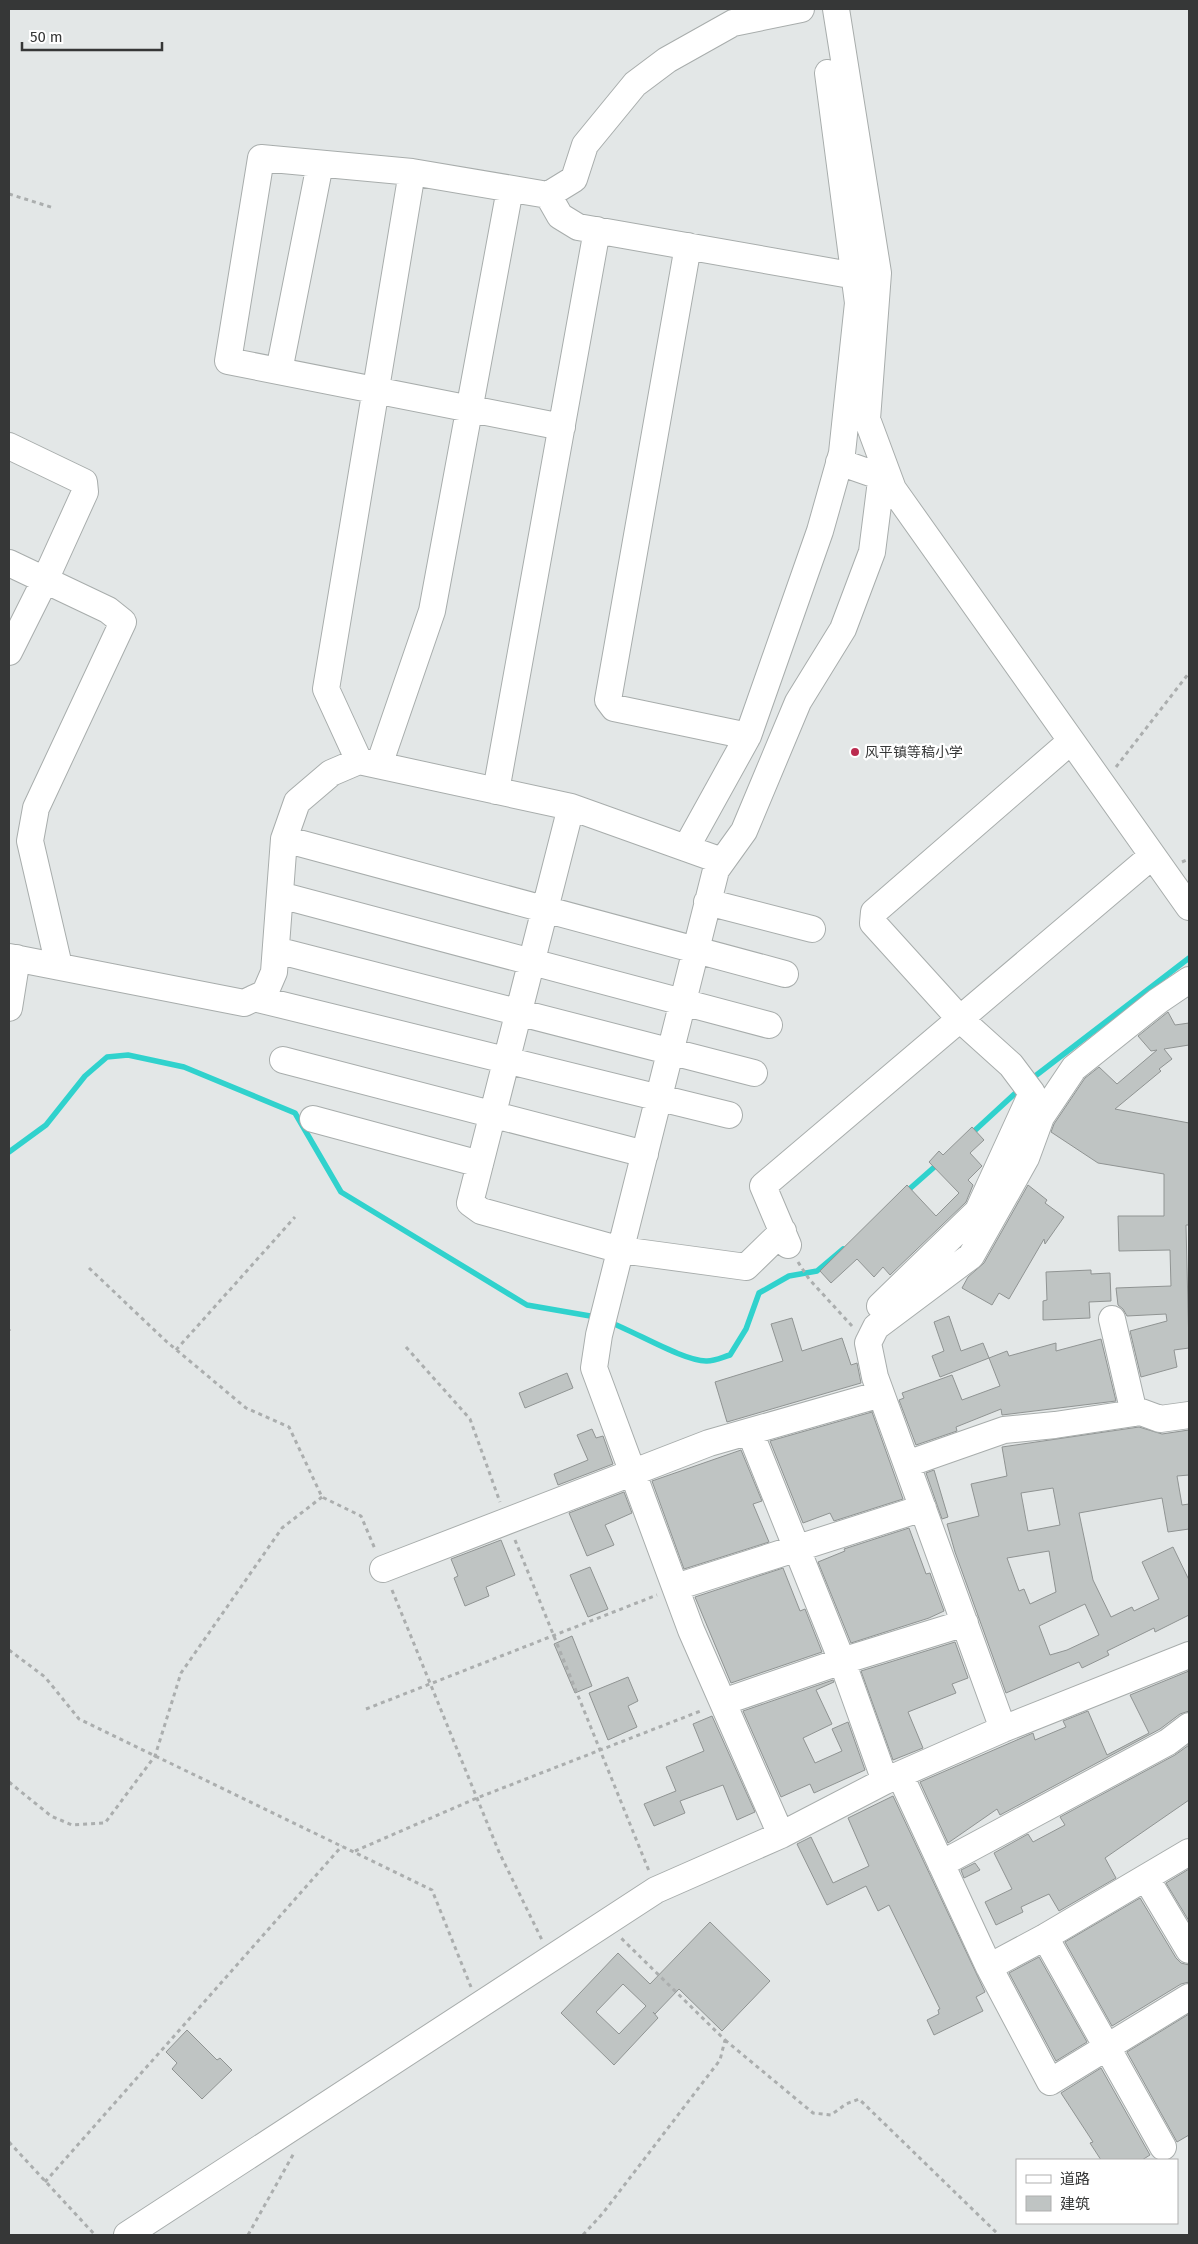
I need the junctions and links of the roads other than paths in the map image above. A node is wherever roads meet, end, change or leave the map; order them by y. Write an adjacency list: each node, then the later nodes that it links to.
1 (801, 9): 7 (street)
2 (819, 9): 10 (street)
3 (836, 9): 17 (street)
4 (320, 164): 5 (street); 11 (street); 11 (street)
5 (412, 172): 6 (street); 12 (street)
6 (510, 188): 7 (street); 13 (street)
7 (548, 195): 8 (street)
8 (597, 230): 9 (street); 14 (street)
9 (688, 246): 10 (street); 21 (street)
10 (856, 276): 16 (street)
11 (279, 371): 12 (street)
12 (376, 390): 13 (street); 23 (street)
13 (469, 409): 14 (street); 23 (street)
14 (562, 427): 24 (street)
15 (9, 446): 19 (street)
16 (839, 462): 17 (street); 21 (street)
17 (883, 471): 22 (street); 29 (street)
18 (9, 563): 19 (street)
19 (45, 580): 20 (street); 39 (street)
20 (9, 652)
21 (748, 736): 27 (street)
22 (1071, 741): 28 (street); 46 (street)
23 (369, 763): 24 (street); 26 (street)
24 (496, 791): 25 (street)
25 (571, 807): 27 (street); 33 (street)
26 (284, 840): 30 (street); 33 (street)
27 (686, 848): 29 (street)
28 (1152, 856): 32 (street); 46 (street)
29 (722, 861): 31 (street)
30 (280, 895): 35 (street); 38 (street)
31 (708, 902): 34 (street); 36 (street)
32 (1189, 907)
33 (544, 910): 36 (street); 38 (street)
34 (812, 929)
35 (276, 950): 42 (street); 45 (street)
36 (696, 950): 40 (street); 43 (street)
37 (13, 957): 39 (street); 44 (street)
38 (531, 962): 43 (street); 45 (street)
39 (59, 966): 42 (street)
40 (785, 974)
41 (1189, 980): 60 (street)
42 (254, 998): 50 (street)
43 (682, 1002): 47 (street); 48 (street)
44 (9, 1008)
45 (518, 1012): 48 (street); 50 (street)
46 (960, 1019): 58 (street); 60 (street)
47 (769, 1025)
48 (670, 1052): 51 (street); 52 (street)
49 (283, 1060): 53 (street)
50 (506, 1060): 52 (street); 53 (street)
51 (754, 1073)
52 (659, 1097): 54 (street); 56 (street)
53 (492, 1114): 56 (street); 57 (street)
54 (729, 1115)
55 (313, 1119): 57 (street)
56 (645, 1154): 58 (street)
57 (480, 1164): 58 (street)
58 (621, 1250): 66 (street)
59 (1112, 1319): 62 (street)
60 (862, 1337): 61 (street)
61 (881, 1394): 64 (street); 65 (street)
62 (1134, 1413): 63 (street); 65 (street)
63 (1189, 1415)
64 (750, 1432): 66 (street); 68 (street)
65 (907, 1464): 67 (street)
66 (633, 1472): 69 (street); 70 (street)
67 (923, 1508): 68 (street); 71 (street)
68 (795, 1548): 70 (street); 73 (street)
69 (383, 1569)
70 (676, 1587): 74 (street)
71 (966, 1623): 73 (street); 76 (street)
72 (1189, 1655): 76 (street)
73 (842, 1661): 74 (street); 77 (street)
74 (723, 1702): 78 (street)
75 (1189, 1726): 80 (street)
76 (1003, 1729): 77 (street)
77 (893, 1778): 78 (street); 80 (street)
78 (781, 1835): 88 (street)
79 (1189, 1852): 81 (street)
80 (941, 1864): 84 (street)
81 (1146, 1878): 82 (street); 83 (street)
82 (1045, 1937): 84 (street); 86 (street)
83 (1189, 1950)
84 (988, 1967): 86 (street)
85 (1189, 1997): 86 (street)
86 (1107, 2046): 87 (street)
87 (1163, 2147)
88 (127, 2235)

